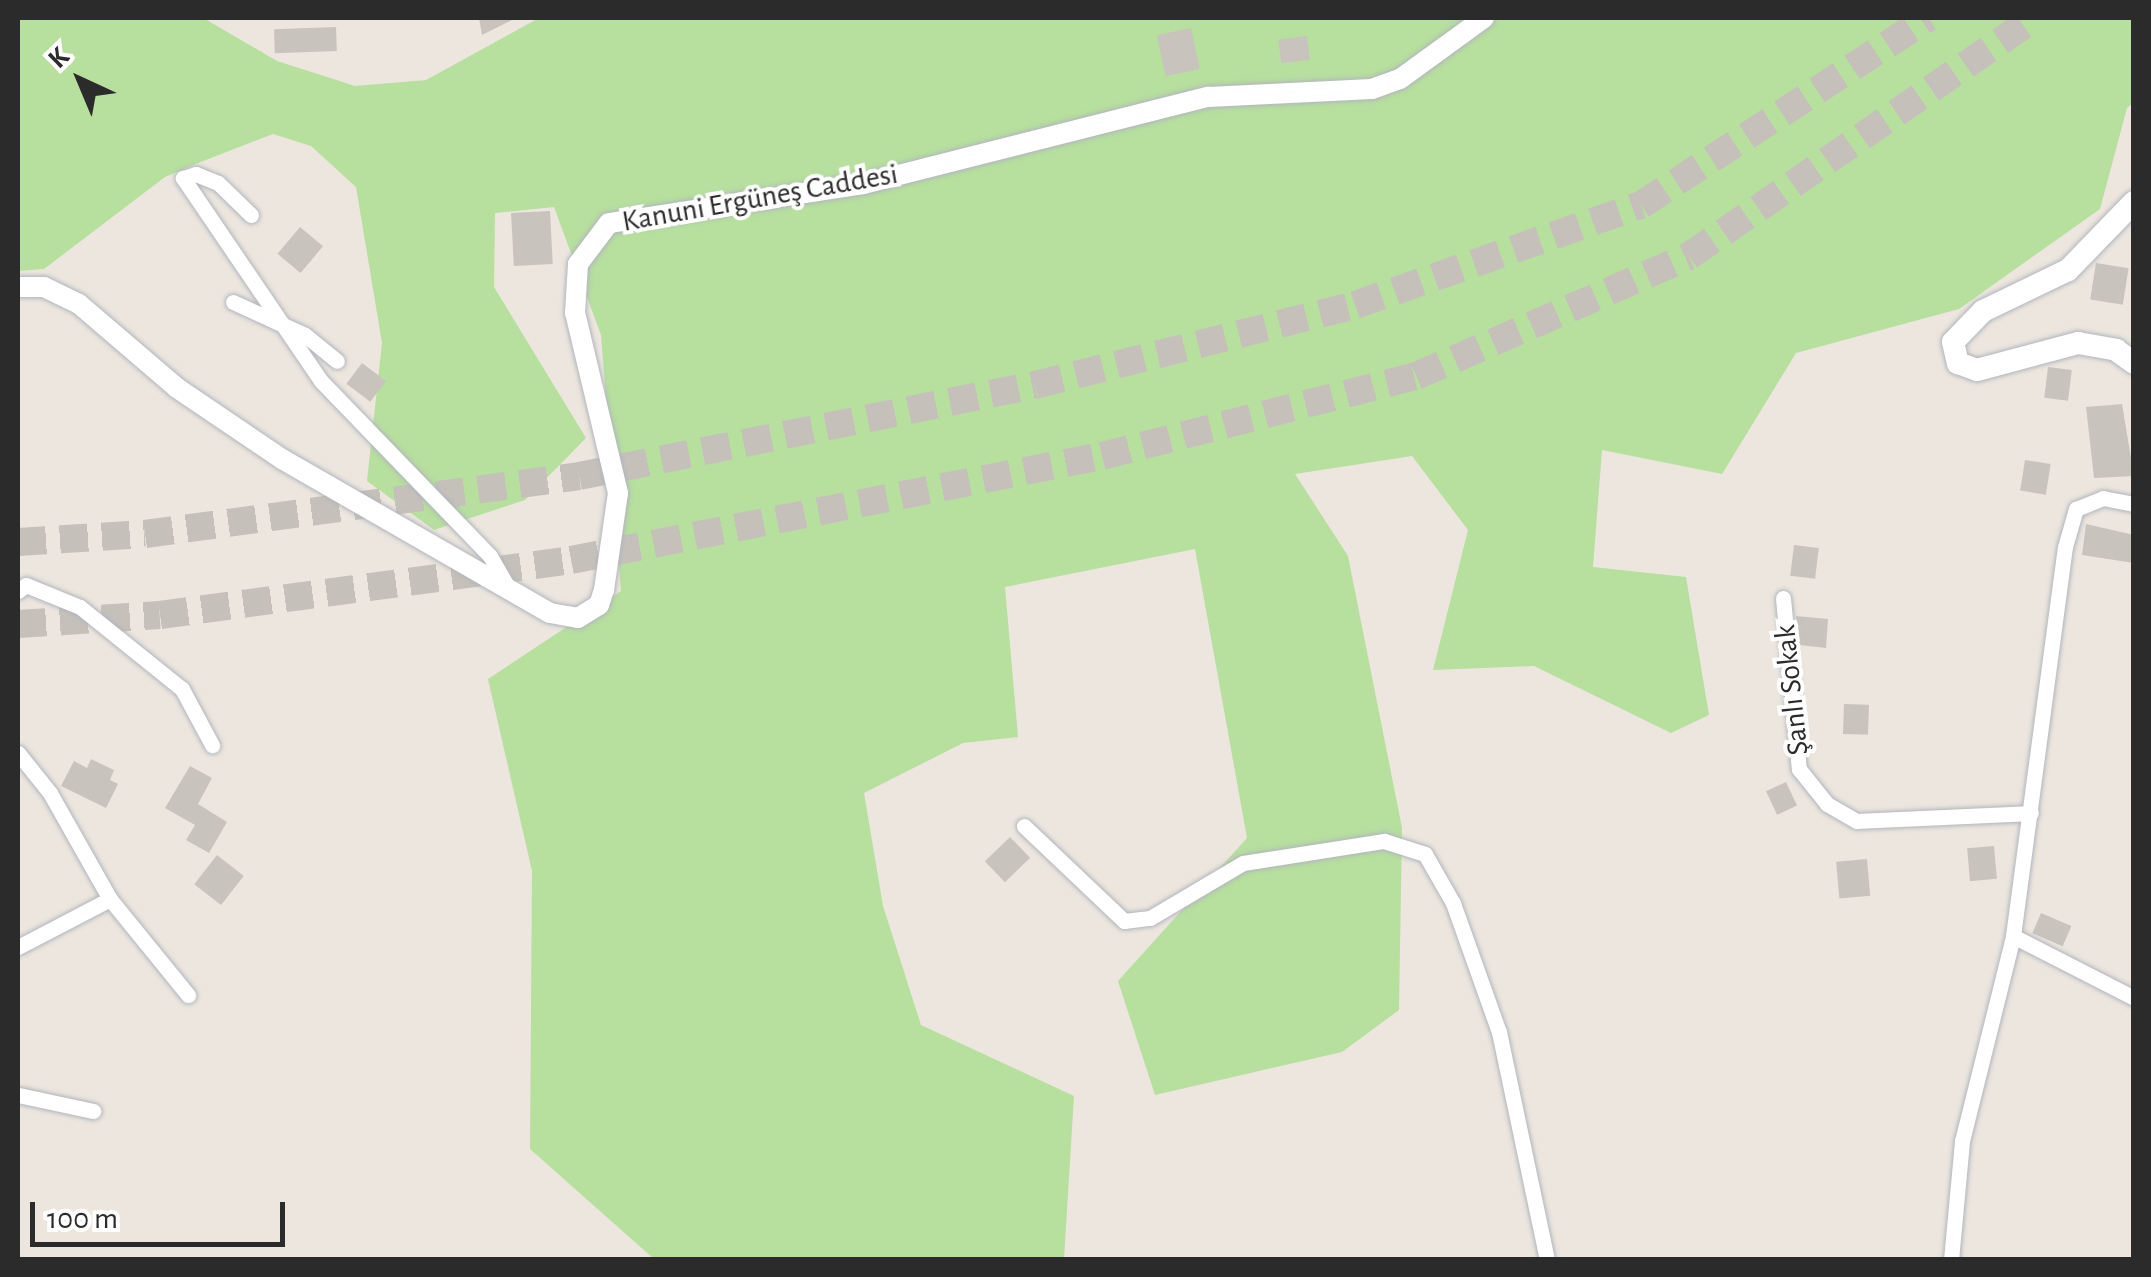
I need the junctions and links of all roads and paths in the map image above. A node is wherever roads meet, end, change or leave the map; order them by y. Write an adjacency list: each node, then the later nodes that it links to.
1 (1484, 18): 11 (street, Kanuni Ergüneş Caddesi)
2 (2134, 202): 8 (main road)
3 (252, 215): 6 (street)
4 (18, 286): 11 (street, Kanuni Ergüneş Caddesi)
5 (233, 302): 6 (street)
6 (283, 323): 7 (street); 11 (street)
7 (337, 360)
8 (2134, 363)
9 (2134, 504): 15 (street)
10 (20, 587): 13 (street)
11 (508, 587)
12 (1784, 598): 15 (street, Şanlı Sokak)
13 (212, 745)
14 (18, 753): 17 (street)
15 (2031, 814): 18 (street)
16 (1024, 826): 24 (street)
17 (110, 899): 19 (street); 20 (street)
18 (2013, 936): 21 (street); 25 (street)
19 (18, 947)
20 (188, 994)
21 (2134, 998)
22 (18, 1095): 23 (street)
23 (93, 1111)
24 (1547, 1260)
25 (1951, 1260)

